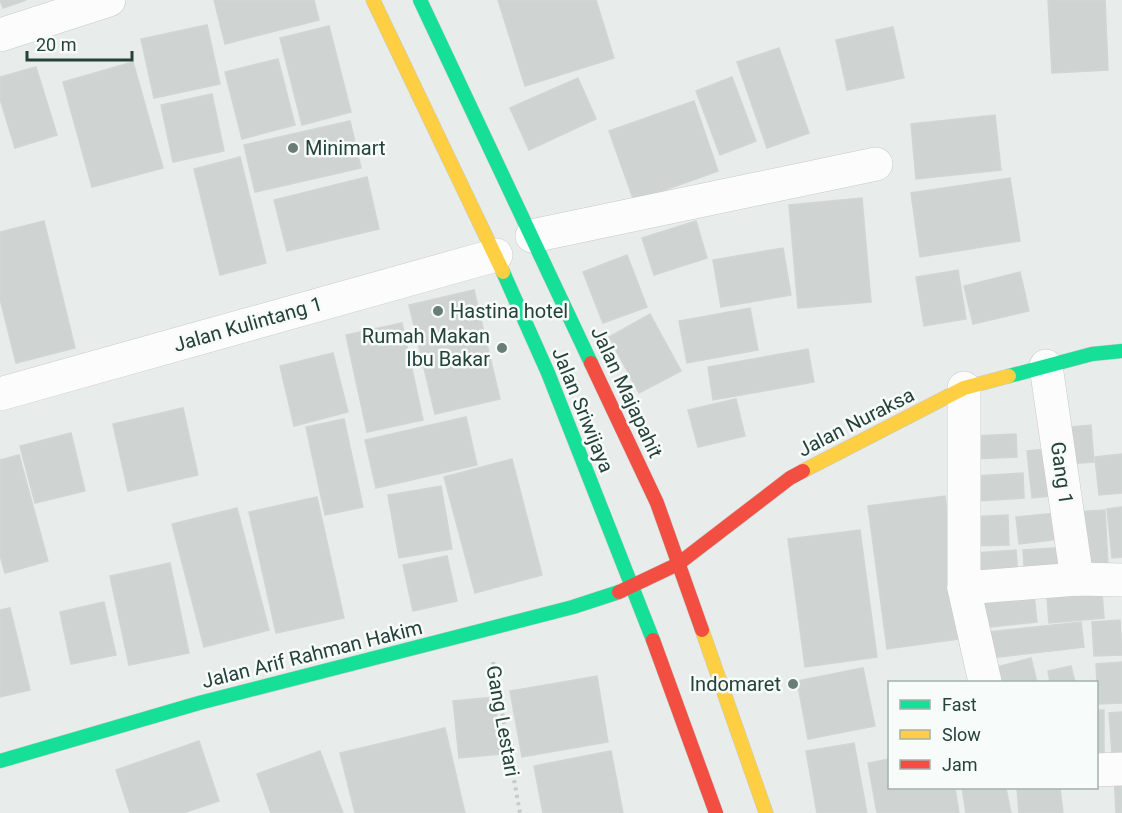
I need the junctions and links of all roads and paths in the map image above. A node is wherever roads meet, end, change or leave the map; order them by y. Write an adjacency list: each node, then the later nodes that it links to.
1 (109, 0): 4 (street)
2 (373, 0): 7 (main road, Jalan Sriwijaya)
3 (420, 0): 6 (main road, Jalan Majapahit)
4 (0, 35)
5 (876, 164): 6 (street)
6 (532, 236): 12 (main road, Jalan Majapahit)
7 (496, 255): 11 (street, Jalan Kulintang 1); 15 (main road, Jalan Sriwijaya)
8 (1122, 351): 9 (main road, Jalan Nuraksa)
9 (1046, 366): 10 (main road, Jalan Nuraksa); 13 (street, Gang 1)
10 (964, 388): 12 (main road, Jalan Nuraksa); 16 (street)
11 (0, 394)
12 (678, 564): 15 (main road, Jalan Nuraksa); 24 (main road, Jalan Majapahit)
13 (1077, 579): 14 (street); 16 (street)
14 (1122, 580)
15 (634, 586): 17 (main road, Jalan Arif Rahman Hakim); 23 (main road, Jalan Sriwijaya)
16 (964, 588): 18 (street)
17 (488, 629): 19 (main road, Jalan Arif Rahman Hakim); 22 (path, Gang Lestari)
18 (985, 681)
19 (0, 761)
20 (1122, 769): 21 (street)
21 (1098, 770)
22 (520, 813)
23 (716, 813)
24 (766, 813)

